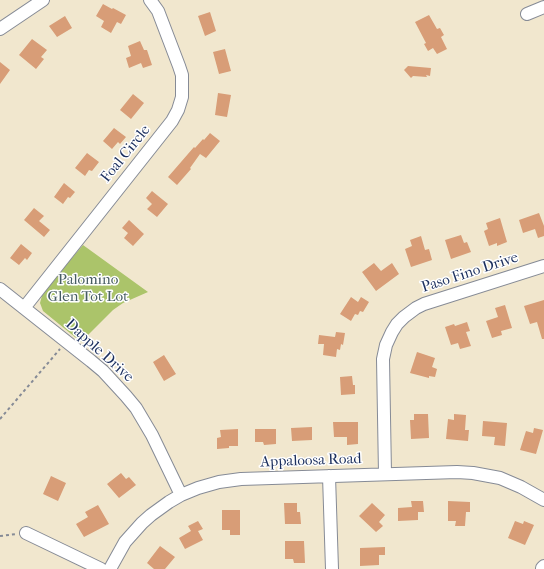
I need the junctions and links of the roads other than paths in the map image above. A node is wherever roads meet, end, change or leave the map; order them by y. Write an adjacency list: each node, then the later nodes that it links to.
1 (43, 0): 5 (street)
2 (150, 0): 8 (street, Foal Circle)
3 (544, 7): 4 (street)
4 (527, 14)
5 (0, 29)
6 (544, 266): 9 (street, Paso Fino Drive)
7 (0, 289): 8 (street, Dapple Drive)
8 (24, 308): 11 (street, Dapple Drive)
9 (385, 474): 10 (street, Appaloosa Road); 12 (street, Appaloosa Road)
10 (329, 476): 11 (street, Appaloosa Road); 16 (street)
11 (181, 495): 15 (street, Appaloosa Road)
12 (544, 500)
13 (26, 533): 14 (street)
14 (101, 569)
15 (110, 569)
16 (332, 569)

